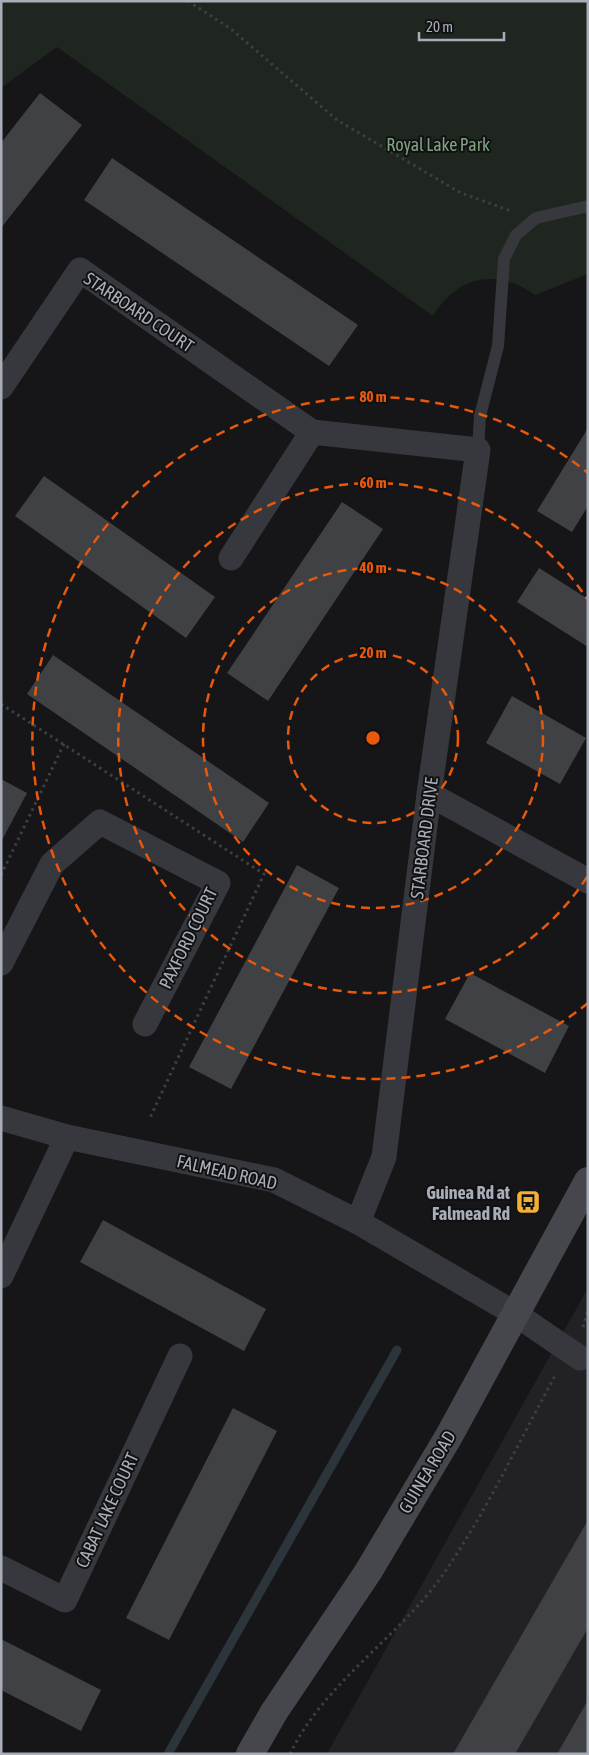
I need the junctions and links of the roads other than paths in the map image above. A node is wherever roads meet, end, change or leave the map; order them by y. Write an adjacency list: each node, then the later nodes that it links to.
1 (588, 206): 4 (lane)
2 (1, 387): 3 (street, STARBOARD COURT)
3 (312, 432): 4 (street, STARBOARD COURT); 5 (street)
4 (478, 450): 6 (street, STARBOARD DRIVE)
5 (231, 558)
6 (429, 794): 7 (street); 13 (street, STARBOARD DRIVE)
7 (588, 881)
8 (1, 963): 9 (street, PAXFORD COURT)
9 (145, 1024)
10 (1, 1118): 11 (street, FALMEAD ROAD)
11 (66, 1137): 13 (street, FALMEAD ROAD); 14 (street)
12 (588, 1180): 15 (main road, GUINEA ROAD)
13 (358, 1222): 15 (street, FALMEAD ROAD)
14 (1, 1276)
15 (514, 1313): 17 (street, FALMEAD ROAD); 19 (main road, GUINEA ROAD)
16 (180, 1356): 18 (street, CABAT LAKE COURT)
17 (576, 1361)
18 (1, 1568)
19 (250, 1754)

